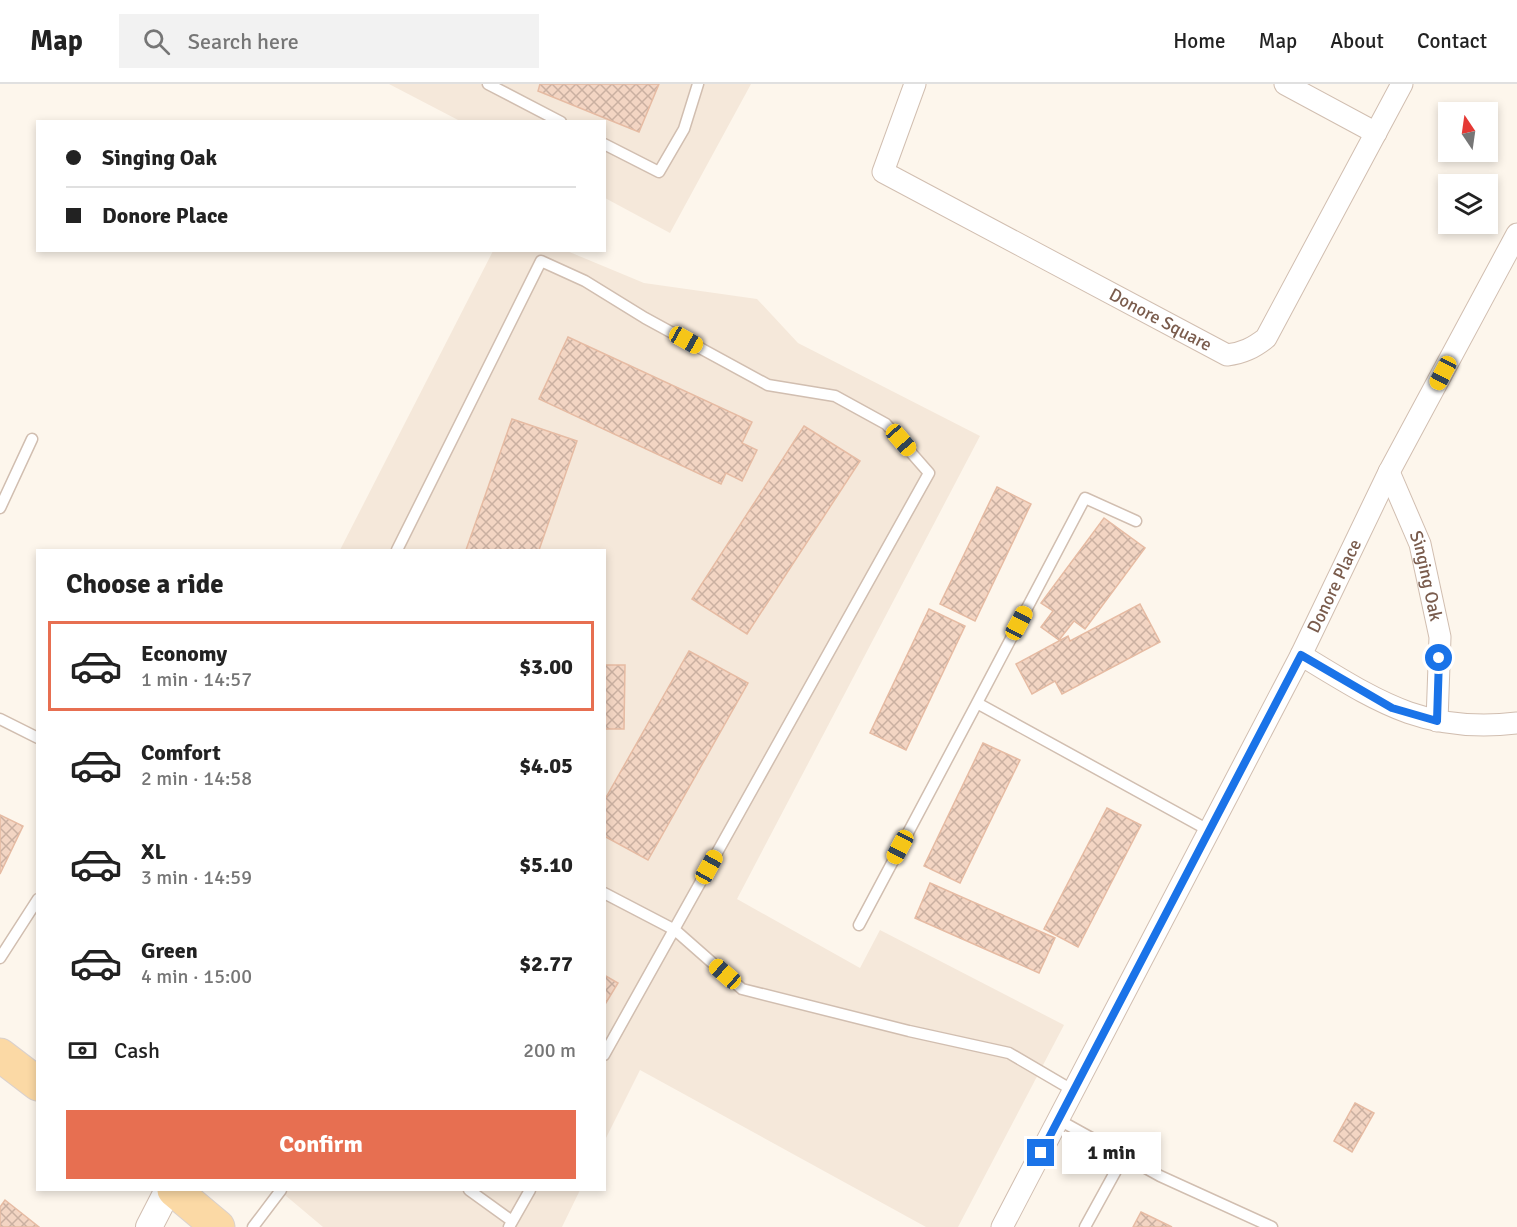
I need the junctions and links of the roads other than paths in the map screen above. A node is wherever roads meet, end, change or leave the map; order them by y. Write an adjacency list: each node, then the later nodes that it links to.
1 (488, 84): 6 (lane)
2 (698, 84): 8 (lane)
3 (915, 84): 7 (street, Donore Square)
4 (1285, 84): 7 (street)
5 (1402, 84): 7 (street, Donore Square)
6 (557, 120)
7 (1376, 133)
8 (606, 145)
9 (1517, 234): 11 (street, Donore Place)
10 (32, 439): 12 (lane)
11 (1389, 472): 15 (street, Donore Place); 18 (street, Singing Oak)
12 (0, 508)
13 (1136, 521): 16 (lane)
14 (398, 549): 25 (lane)
15 (1301, 655): 18 (street); 21 (street, Donore Place)
16 (977, 703): 21 (lane); 24 (lane)
17 (0, 719): 20 (lane)
18 (1437, 721): 19 (street)
19 (1517, 723)
20 (36, 737)
21 (1209, 831): 30 (street, Donore Place)
22 (606, 894): 25 (lane)
23 (36, 902): 26 (lane)
24 (859, 925)
25 (675, 930): 27 (lane); 30 (lane)
26 (0, 958)
27 (606, 1051)
28 (0, 1055): 29 (main road)
29 (36, 1082)
30 (1074, 1091): 31 (street, Donore Place)
31 (1059, 1120): 32 (lane); 42 (street, Donore Place)
32 (1124, 1156): 43 (lane); 44 (lane)
33 (167, 1191): 39 (street)
34 (175, 1191): 40 (main road)
35 (280, 1191): 41 (lane)
36 (470, 1191): 38 (lane)
37 (529, 1191): 38 (lane)
38 (510, 1224)
39 (149, 1227)
40 (218, 1227)
41 (253, 1227)
42 (1002, 1227)
43 (1085, 1227)
44 (1272, 1227)

